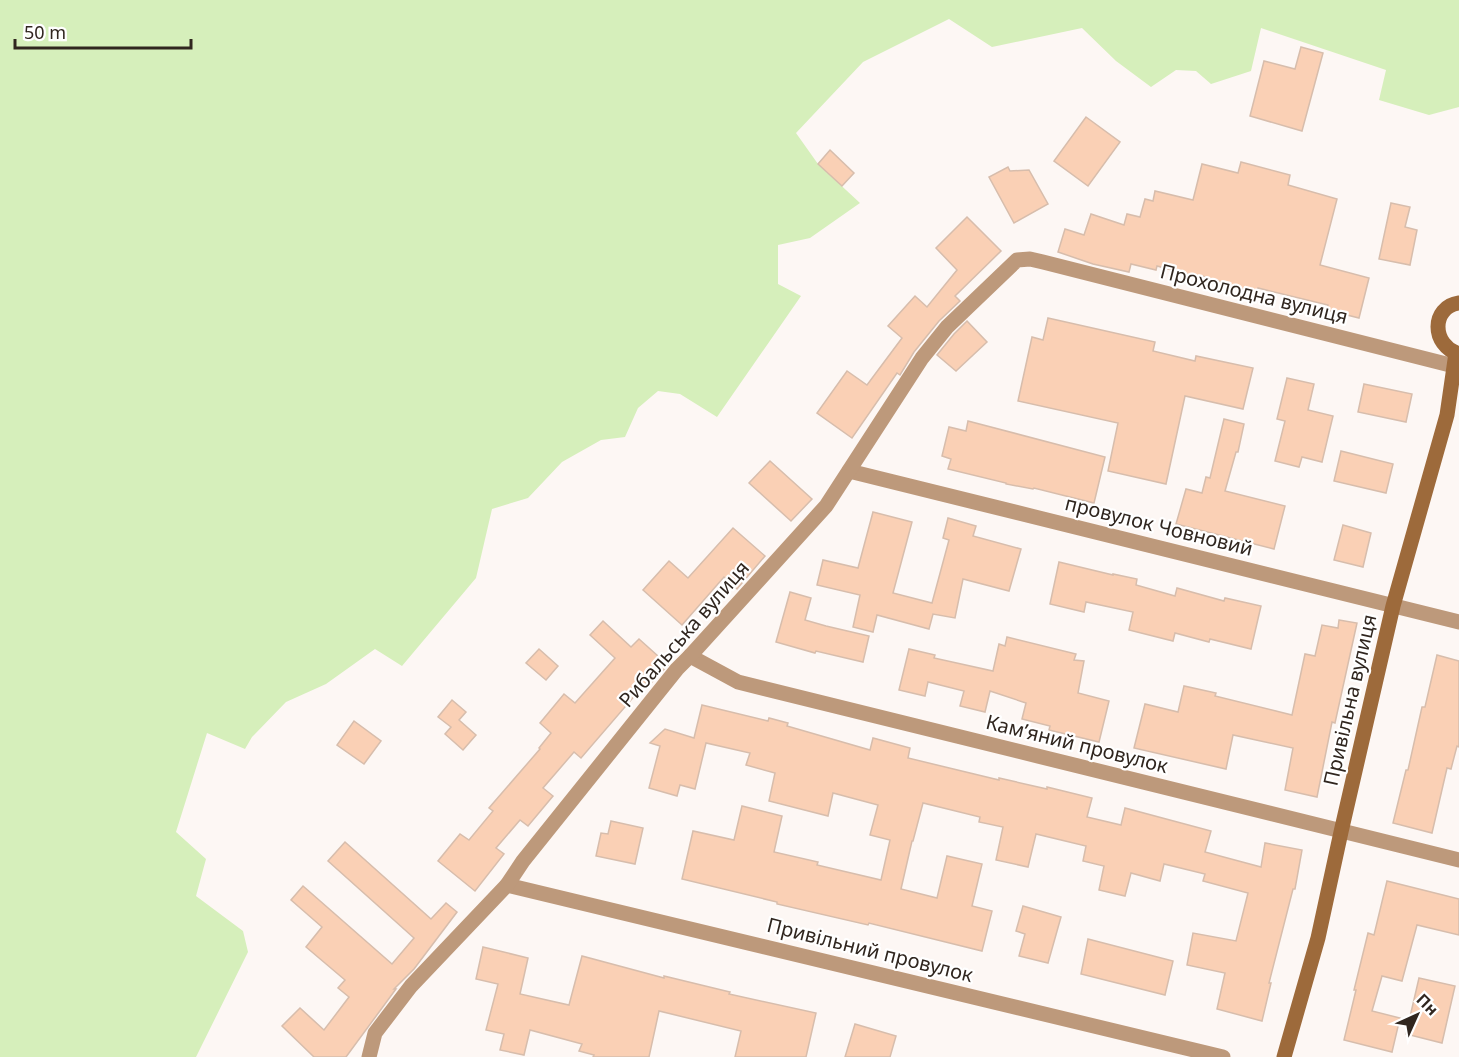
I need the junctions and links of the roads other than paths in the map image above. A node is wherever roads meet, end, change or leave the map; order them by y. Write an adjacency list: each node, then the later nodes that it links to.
1 (1043, 262): 3 (street, Прохолодна вулиця); 4 (street, Рибальська вулиця)
2 (1459, 303): 3 (street)
3 (1456, 358): 5 (street, Привільна вулиця)
4 (849, 471): 5 (street, провулок Човновий); 7 (street, Рибальська вулиця)
5 (1393, 606): 6 (street, провулок Човновий); 8 (street, Привільна вулиця)
6 (1459, 622)
7 (690, 656): 8 (street, Камʼяний провулок); 10 (street, Рибальська вулиця)
8 (1341, 832): 9 (street, Камʼяний провулок); 13 (street, Привільна вулиця)
9 (1459, 860)
10 (507, 885): 11 (street, Рибальська вулиця); 12 (street, Привільний провулок)
11 (369, 1057)
12 (1223, 1057)
13 (1284, 1057)

